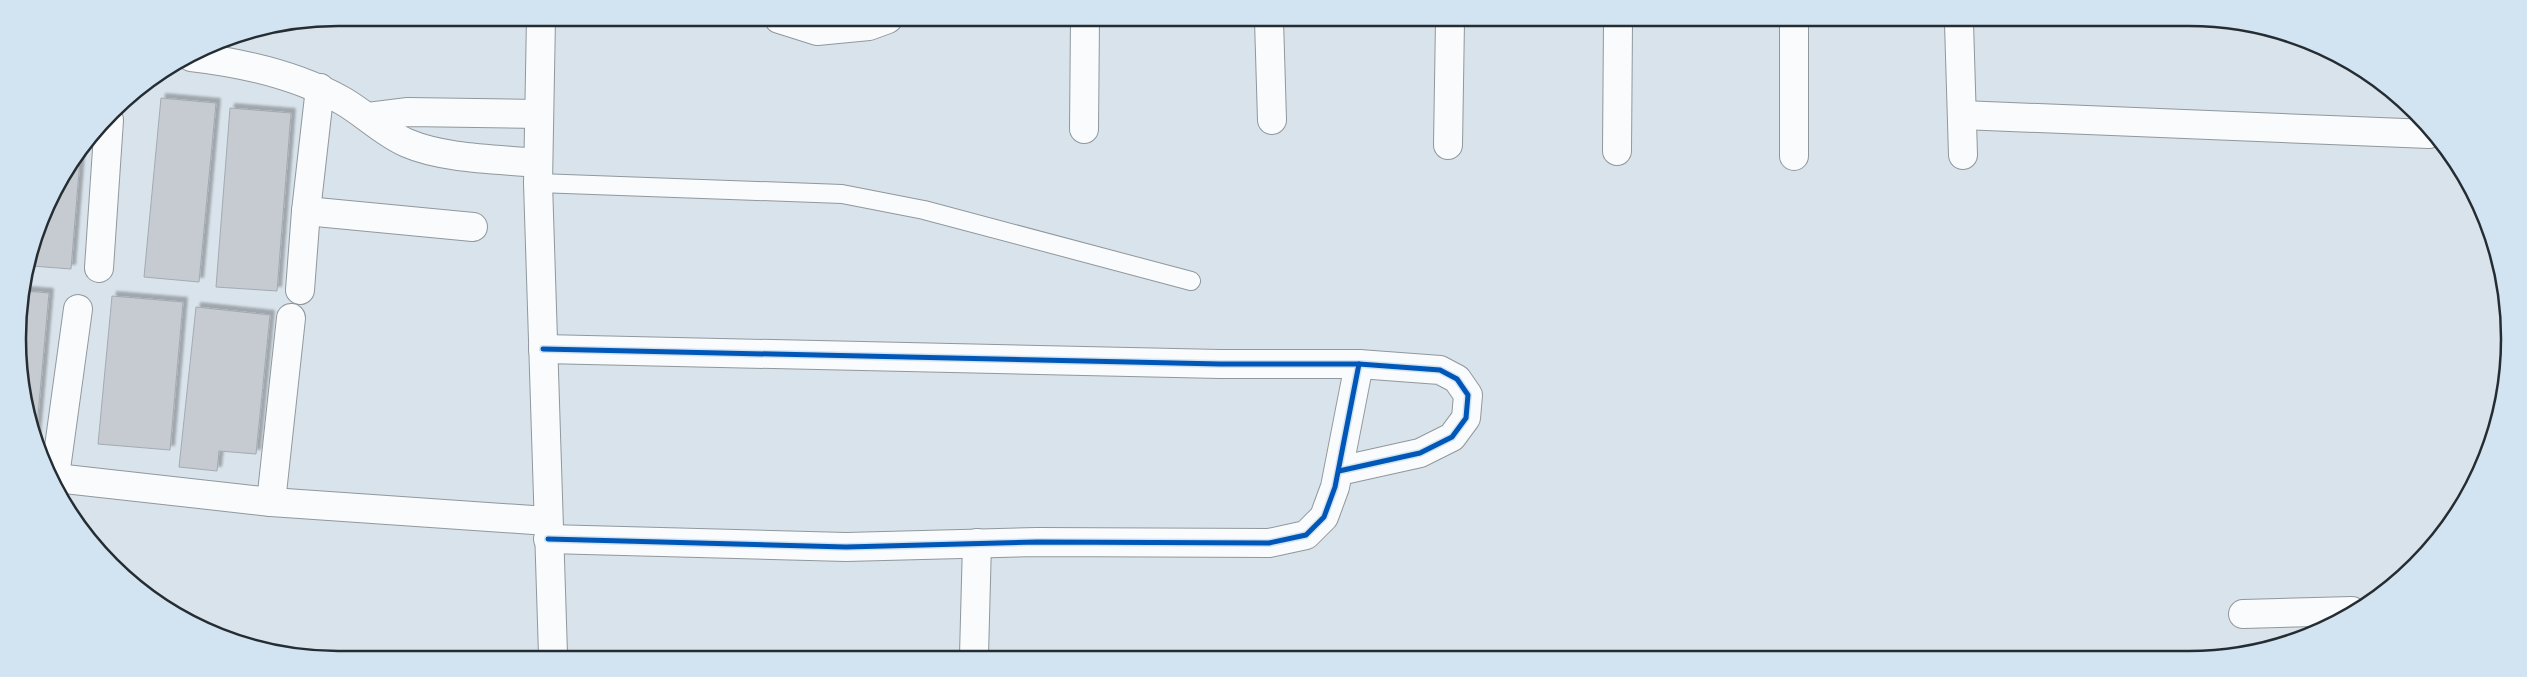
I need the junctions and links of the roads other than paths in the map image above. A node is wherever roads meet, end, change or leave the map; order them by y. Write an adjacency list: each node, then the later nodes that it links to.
1 (540, 26): 12 (street)
2 (802, 26): 3 (street)
3 (869, 26)
4 (1086, 26): 17 (street)
5 (1269, 26): 15 (street)
6 (1450, 26): 19 (street)
7 (1618, 26): 20 (street)
8 (1794, 26): 22 (street)
9 (1959, 26): 13 (street)
10 (199, 58): 11 (street)
11 (320, 88): 14 (street); 24 (street)
12 (538, 114): 14 (street); 23 (street)
13 (1962, 115): 18 (street); 21 (street)
14 (368, 117): 23 (street)
15 (1272, 120)
16 (108, 128): 26 (street)
17 (1084, 129)
18 (2424, 134)
19 (1448, 144)
20 (1617, 151)
21 (1963, 154)
22 (1794, 156)
23 (538, 173): 27 (lane); 31 (street)
24 (306, 211): 25 (street); 28 (street)
25 (473, 227)
26 (98, 268)
27 (1191, 281)
28 (300, 290)
29 (78, 309): 34 (street)
30 (291, 318): 36 (street)
31 (543, 349): 32 (street); 37 (street)
32 (1359, 364): 33 (street); 33 (street)
33 (1339, 471): 38 (street)
34 (56, 473)
35 (58, 477): 36 (street)
36 (271, 502): 37 (street)
37 (548, 530): 38 (street); 41 (street)
38 (977, 544): 42 (street)
39 (2341, 611): 40 (street)
40 (2243, 614)
41 (553, 651)
42 (974, 651)

